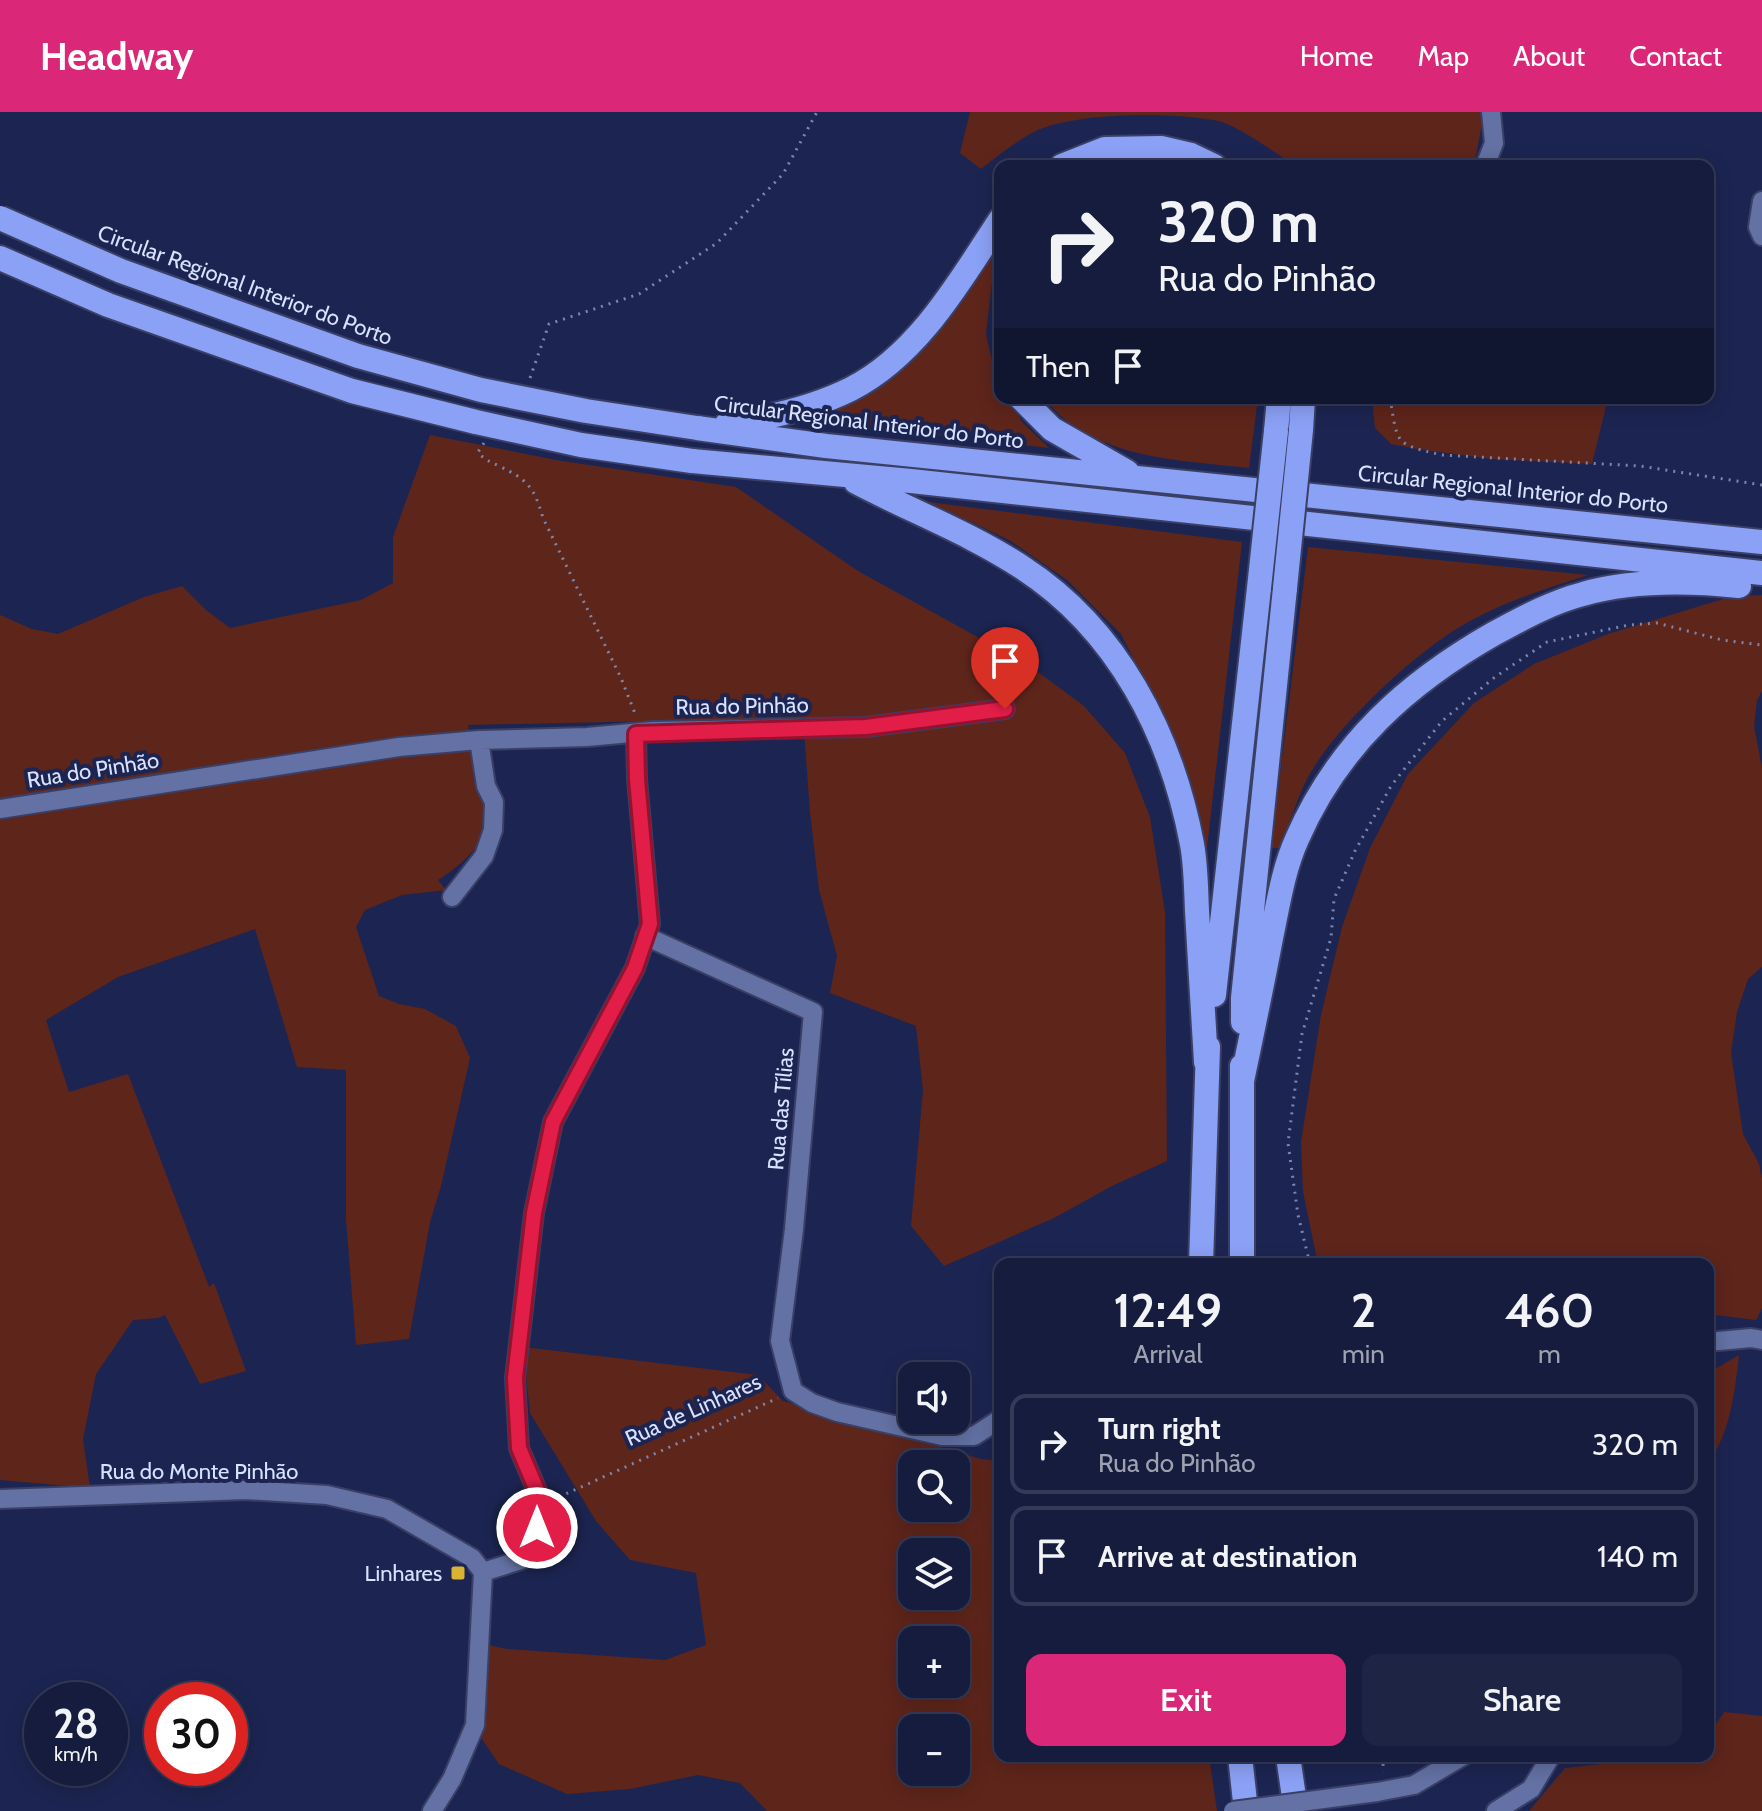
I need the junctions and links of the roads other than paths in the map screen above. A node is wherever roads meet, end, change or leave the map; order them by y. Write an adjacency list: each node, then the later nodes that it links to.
1 (1491, 112): 4 (street)
2 (1077, 160): 3 (highway)
3 (1201, 160)
4 (1487, 160)
5 (1762, 201): 8 (street)
6 (0, 218): 13 (highway, Circular Regional Interior do Porto, bridge)
7 (994, 229): 13 (highway)
8 (1762, 236)
9 (0, 258): 14 (highway, bridge)
10 (1027, 404): 15 (highway)
11 (1278, 404): 25 (highway, bridge)
12 (1303, 404): 26 (highway, bridge)
13 (697, 428): 15 (highway, Circular Regional Interior do Porto)
14 (846, 477): 17 (highway); 25 (highway)
15 (1136, 477): 16 (highway, Circular Regional Interior do Porto)
16 (1762, 542)
17 (1762, 573)
18 (1762, 588): 26 (highway)
19 (1005, 709): 20 (street, Rua do Pinhão)
20 (636, 734): 21 (street, Rua do Pinhão); 24 (street)
21 (479, 740): 22 (street, Rua do Pinhão); 23 (street)
22 (0, 809)
23 (452, 897)
24 (645, 936): 31 (street, Rua das Tílias); 34 (street)
25 (1206, 1062): 27 (highway)
26 (1242, 1081): 28 (highway)
27 (1201, 1258)
28 (1242, 1258)
29 (1762, 1340): 30 (street)
30 (1714, 1341)
31 (793, 1391): 32 (street, Rua de Linhares)
32 (994, 1423)
33 (0, 1499): 34 (street, Rua do Monte Pinhão)
34 (483, 1572): 39 (street)
35 (1241, 1762): 41 (highway)
36 (1289, 1762): 42 (highway)
37 (1453, 1762): 40 (street, bridge)
38 (1547, 1762): 43 (street)
39 (432, 1811)
40 (1233, 1811)
41 (1246, 1811)
42 (1296, 1811)
43 (1496, 1811)

